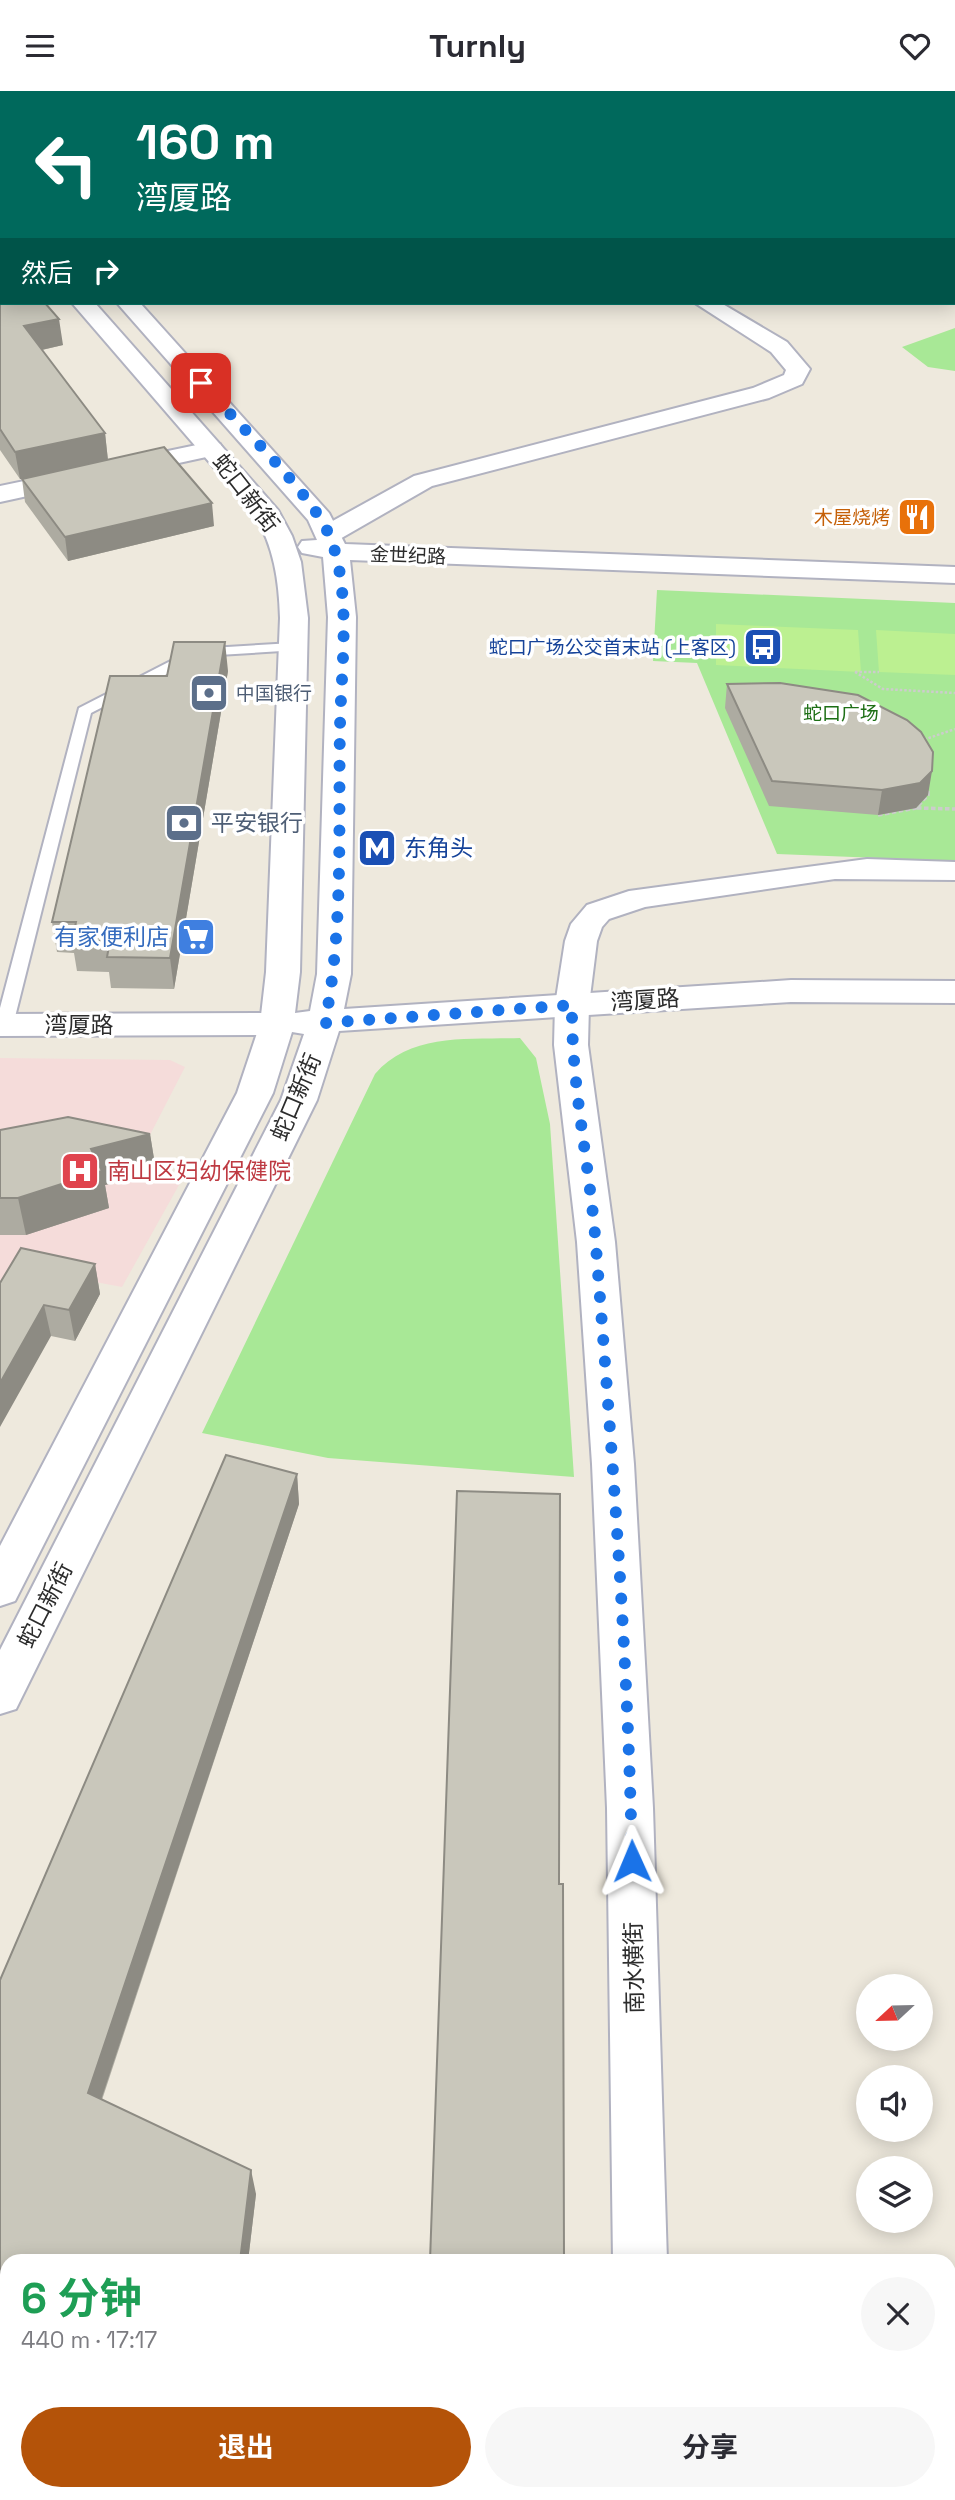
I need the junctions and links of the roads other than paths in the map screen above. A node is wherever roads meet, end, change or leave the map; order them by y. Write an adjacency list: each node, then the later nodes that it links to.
1 (85, 305): 4 (street, 蛇口新街)
2 (130, 305): 7 (street, 蛇口新街)
3 (709, 305): 7 (street)
4 (211, 449): 5 (street); 6 (street, 蛇口新街)
5 (0, 494)
6 (283, 541): 7 (street, 金世纪路); 10 (street, 蛇口新街)
7 (332, 543): 8 (street, 金世纪路); 9 (street, 金世纪路); 14 (street, 蛇口新街)
8 (955, 553)
9 (955, 575)
10 (293, 647): 15 (street, 蛇口新街); 16 (lane)
11 (955, 871): 13 (street, 南水横街)
12 (955, 992): 13 (street, 湾厦路)
13 (572, 1005): 14 (street, 湾厦路); 19 (street, 南水横街)
14 (325, 1023): 15 (street, 湾厦路); 18 (street, 蛇口新街)
15 (277, 1024): 16 (street, 湾厦路); 17 (street, 蛇口新街)
16 (2, 1025)
17 (0, 1588)
18 (0, 1695)
19 (640, 2254)

